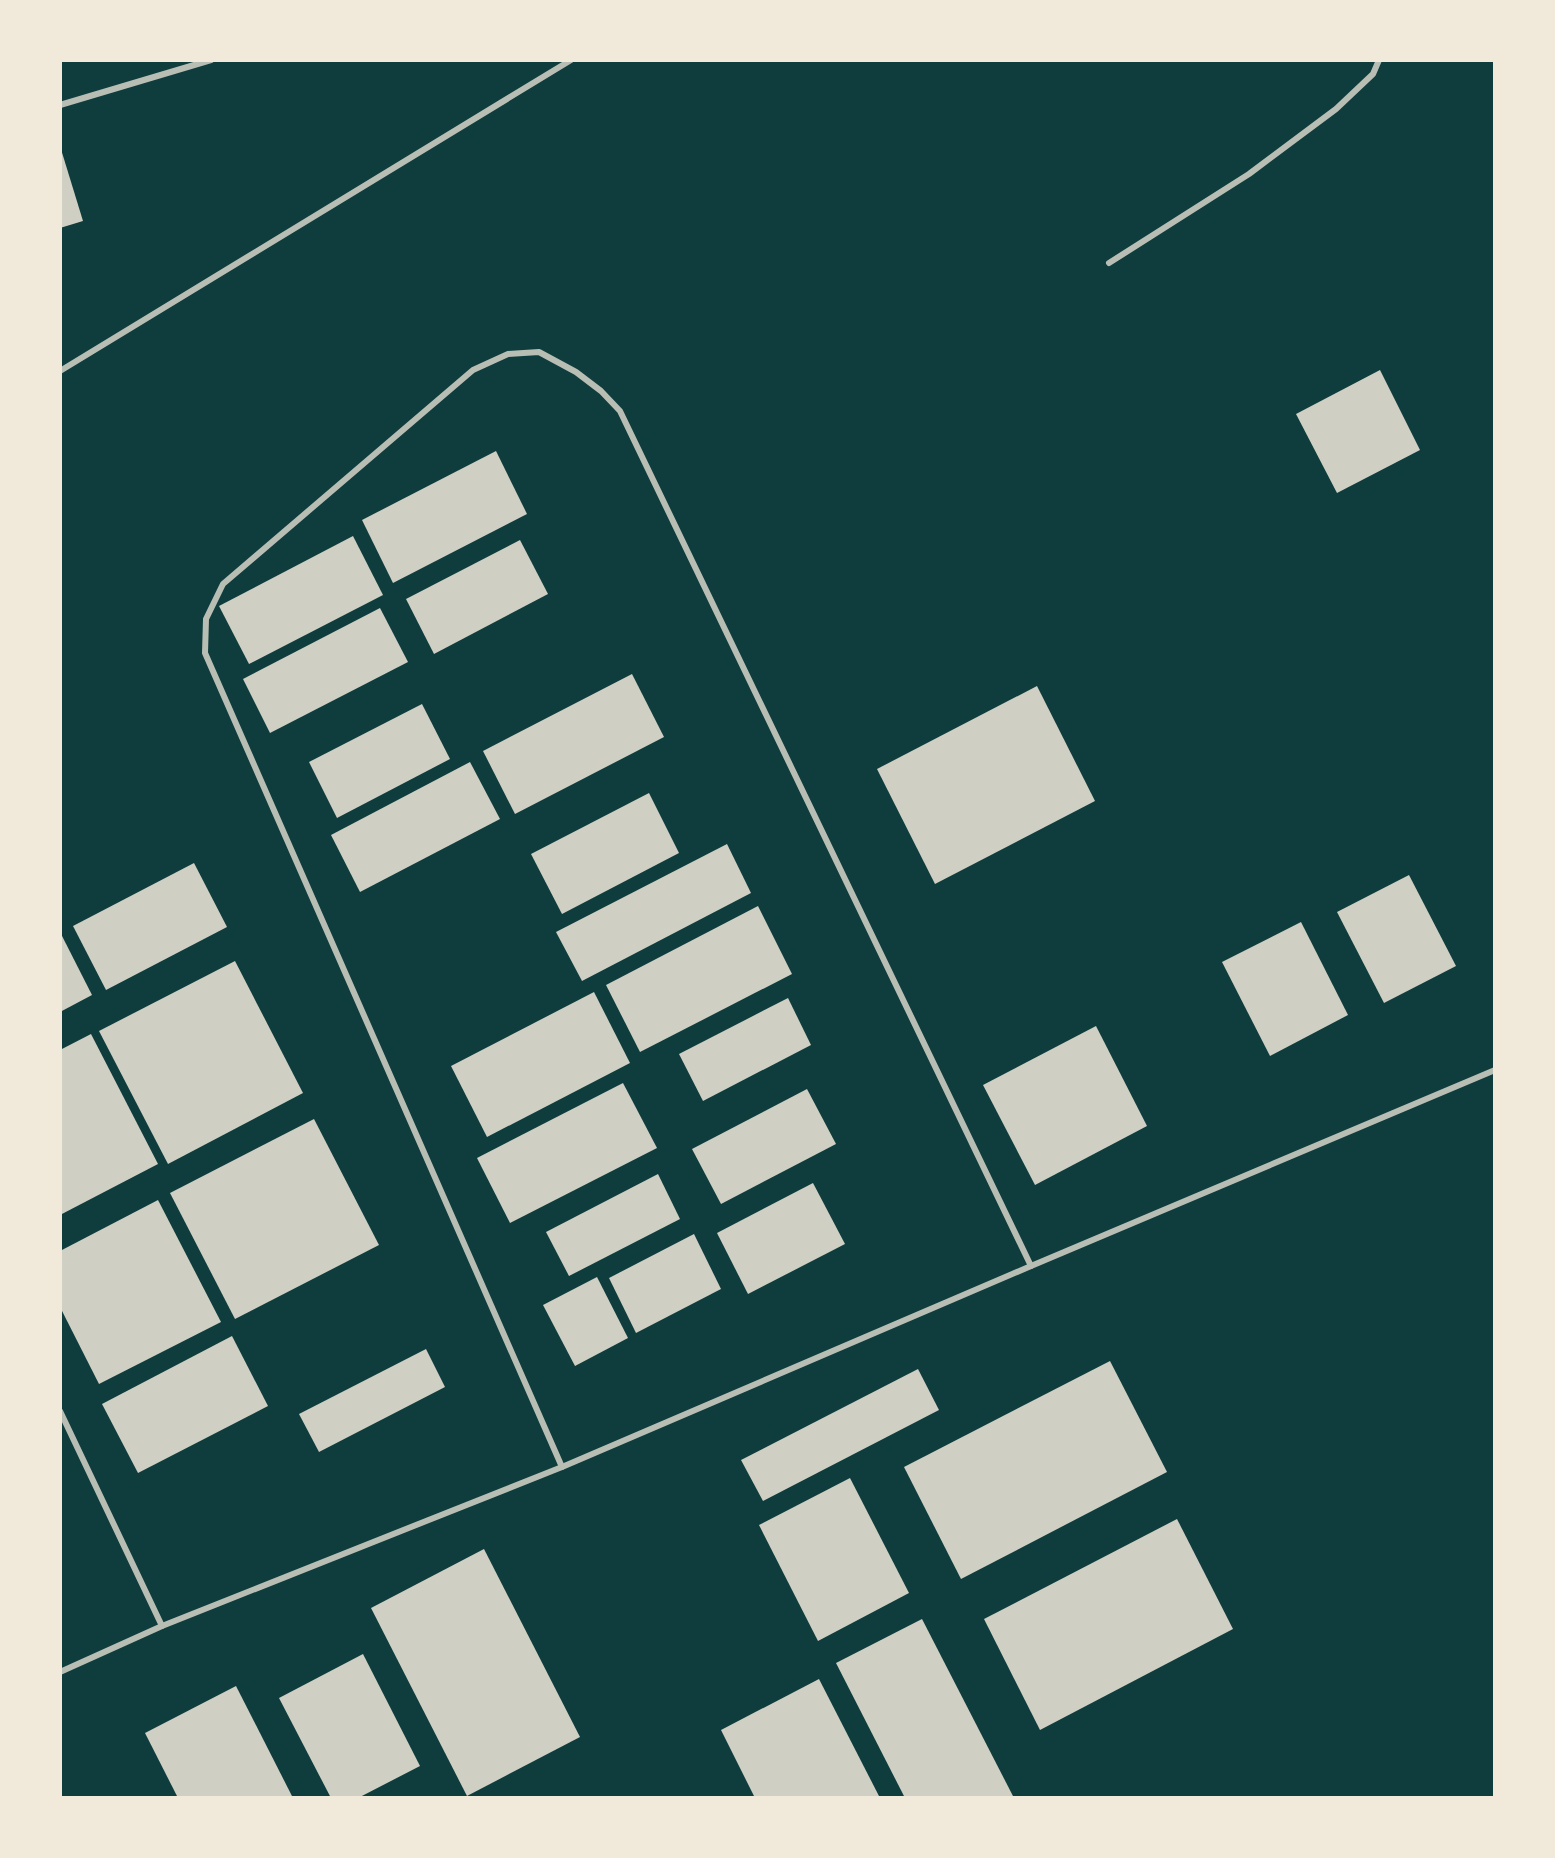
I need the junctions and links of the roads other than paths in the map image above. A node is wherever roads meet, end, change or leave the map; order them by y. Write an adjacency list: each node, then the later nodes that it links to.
1 (211, 60): 4 (lane)
2 (571, 60): 6 (lane)
3 (1379, 60): 5 (lane)
4 (60, 105)
5 (1109, 263)
6 (60, 371)
7 (1495, 1070): 8 (lane)
8 (1031, 1266): 10 (lane); 10 (lane)
9 (60, 1411): 11 (lane)
10 (562, 1467): 11 (lane)
11 (162, 1626): 12 (lane)
12 (60, 1672)

